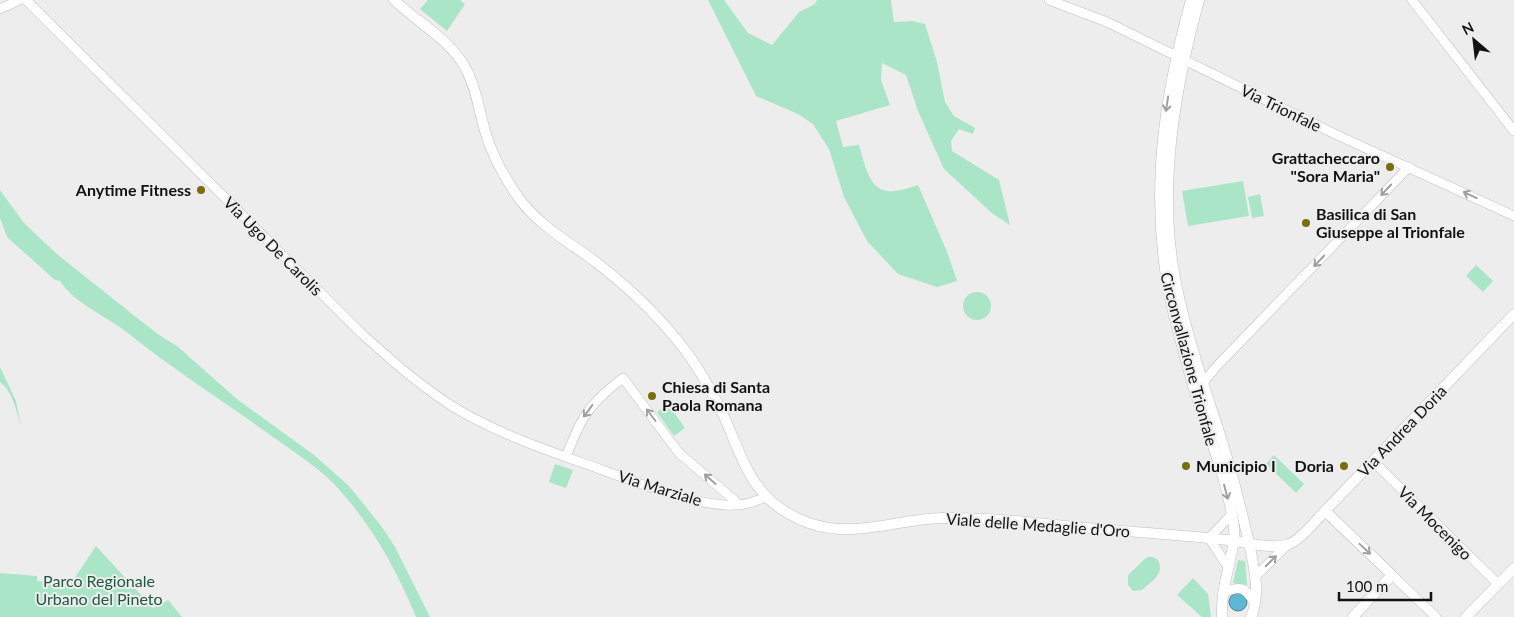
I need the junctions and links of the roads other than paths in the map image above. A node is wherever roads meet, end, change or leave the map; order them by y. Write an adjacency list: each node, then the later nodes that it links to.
1 (26, 0): 16 (street, Via Ugo De Carolis)
2 (394, 0): 18 (main road, Viale delle Medaglie d'Oro)
3 (1048, 0): 10 (street, Via Trionfale)
4 (1191, 0): 10 (main road)
5 (1199, 0): 10 (main road)
6 (1412, 0): 11 (street)
7 (17, 2): 8 (street); 9 (street)
8 (0, 9)
9 (0, 16)
10 (1181, 58): 12 (street, Via Trionfale); 15 (main road, Circonvallazione Trionfale); 21 (main road, Circonvallazione Trionfale, one-way to 21)
11 (1514, 131)
12 (1408, 167): 13 (street, Via Trionfale, one-way to 12); 15 (street, one-way to 15)
13 (1514, 216)
14 (1514, 314): 17 (main road, Via Andrea Doria)
15 (1203, 383): 24 (main road, Circonvallazione Trionfale)
16 (566, 457): 19 (street, Via Marziale); 19 (street, one-way to 16)
17 (1372, 462): 20 (main road, Via Andrea Doria); 30 (street, Via Mocenigo)
18 (766, 497): 19 (street, Via Marziale); 22 (main road, Viale delle Medaglie d'Oro)
19 (740, 505)
20 (1325, 511): 25 (main road, Via Andrea Doria); 28 (main road, one-way to 28)
21 (1232, 514): 22 (street); 23 (main road, Circonvallazione Trionfale)
22 (1209, 538): 23 (main road, Viale delle Medaglie d'Oro); 26 (street)
23 (1234, 541): 24 (main road, Viale delle Medaglie d'Oro); 26 (main road, Circonvallazione Trionfale)
24 (1248, 543): 25 (main road, Viale delle Medaglie d'Oro); 29 (main road, Circonvallazione Trionfale)
25 (1286, 545): 29 (street, one-way to 25)
26 (1228, 567): 31 (main road, Circonvallazione Trionfale)
27 (1514, 568): 30 (main road)
28 (1392, 575): 35 (main road); 36 (street)
29 (1255, 577): 32 (main road, Circonvallazione Trionfale)
30 (1498, 584): 37 (main road)
31 (1223, 594): 32 (street); 33 (main road, Circonvallazione Trionfale)
32 (1255, 604): 34 (main road, Circonvallazione Trionfale)
33 (1222, 617)
34 (1251, 617)
35 (1353, 617)
36 (1436, 617)
37 (1466, 617)

